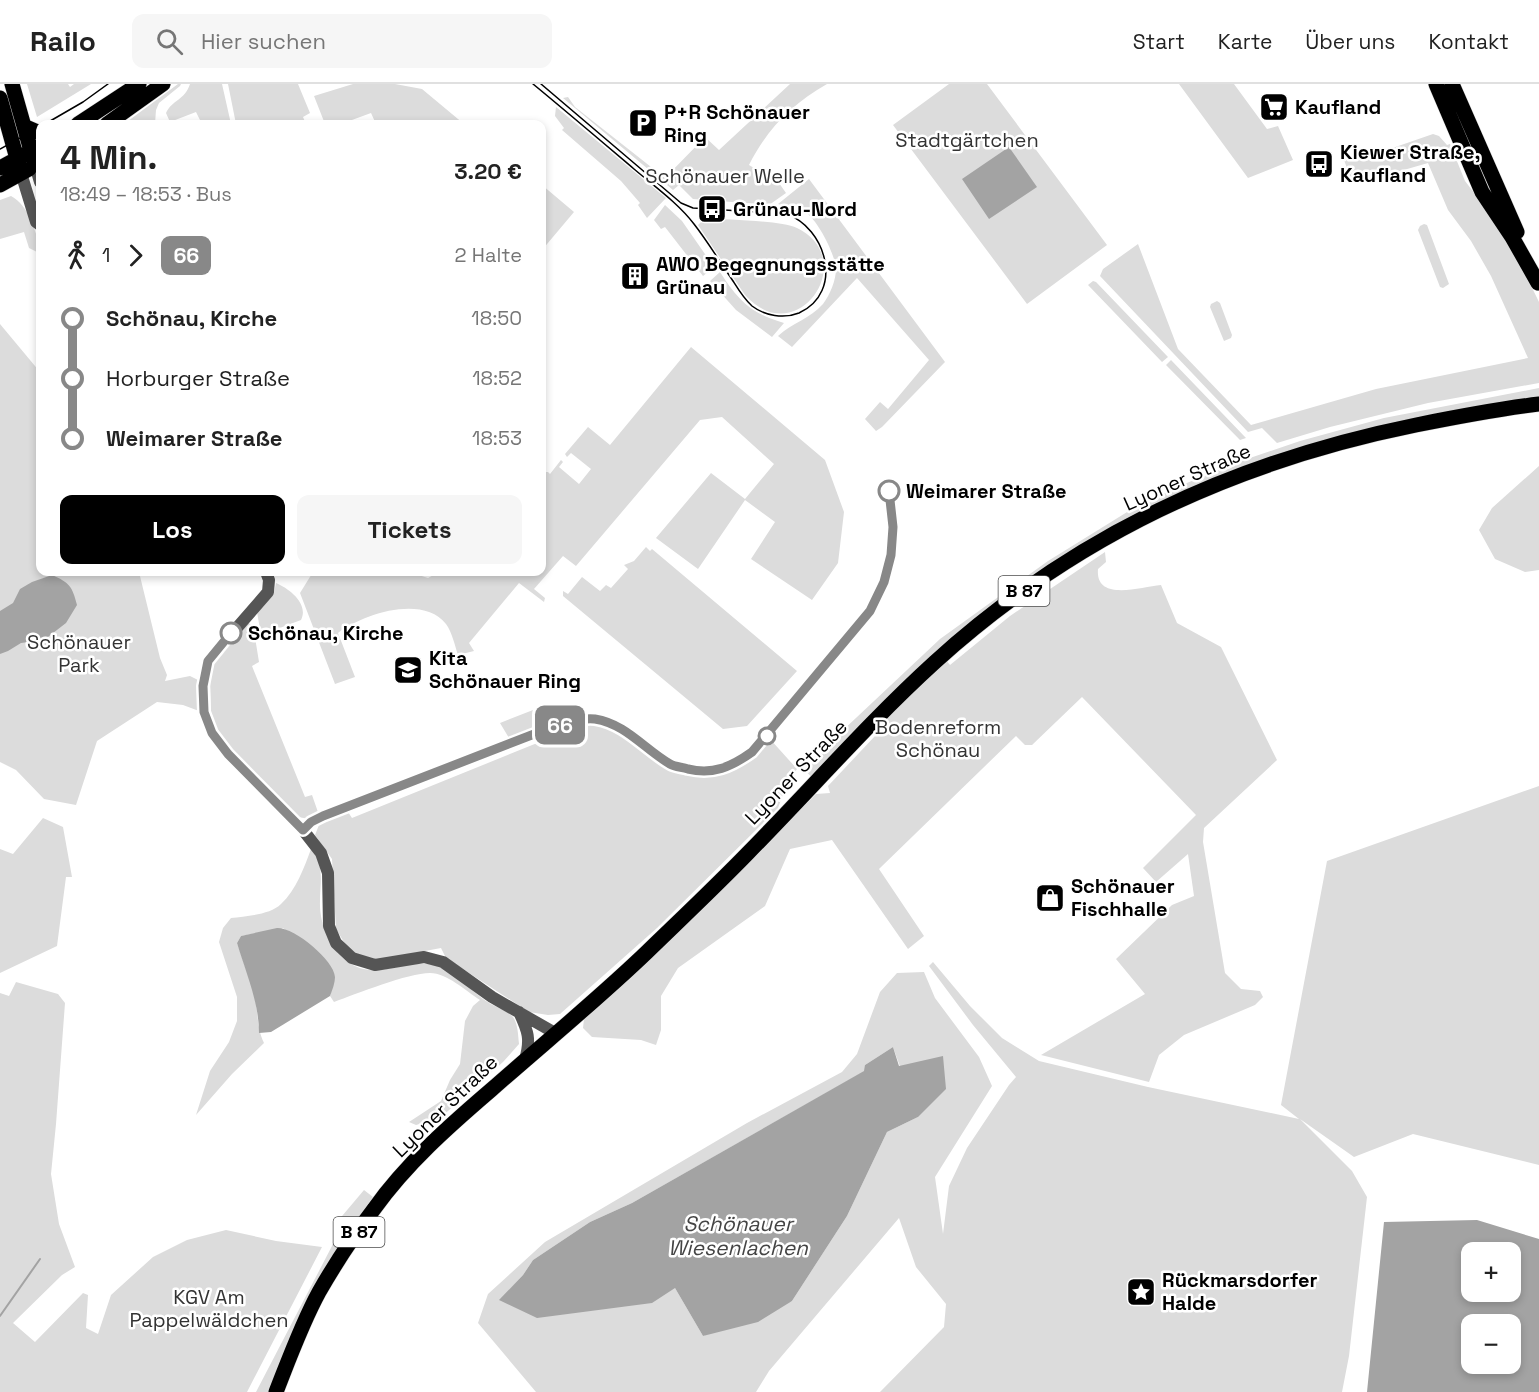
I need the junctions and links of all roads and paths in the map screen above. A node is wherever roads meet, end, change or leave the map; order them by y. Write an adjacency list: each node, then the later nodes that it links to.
1 (12, 84): 9 (main road)
2 (139, 84): 7 (main road)
3 (163, 84): 8 (main road)
4 (1436, 84): 15 (main road)
5 (1452, 84): 15 (main road)
6 (0, 98): 11 (main road)
7 (84, 120)
8 (113, 120)
9 (24, 126): 10 (main road); 11 (main road)
10 (36, 131)
11 (31, 159): 12 (main road); 13 (main road); 14 (street)
12 (0, 168)
13 (0, 185)
14 (36, 222)
15 (1539, 284)
16 (1539, 402): 19 (main road, Lyoner Straße / B 87)
17 (268, 576): 18 (street)
18 (518, 1011): 19 (street); 20 (street)
19 (555, 1033): 20 (main road, Lyoner Straße / B 87)
20 (525, 1060): 21 (main road, Lyoner Straße / B 87)
21 (276, 1392)

